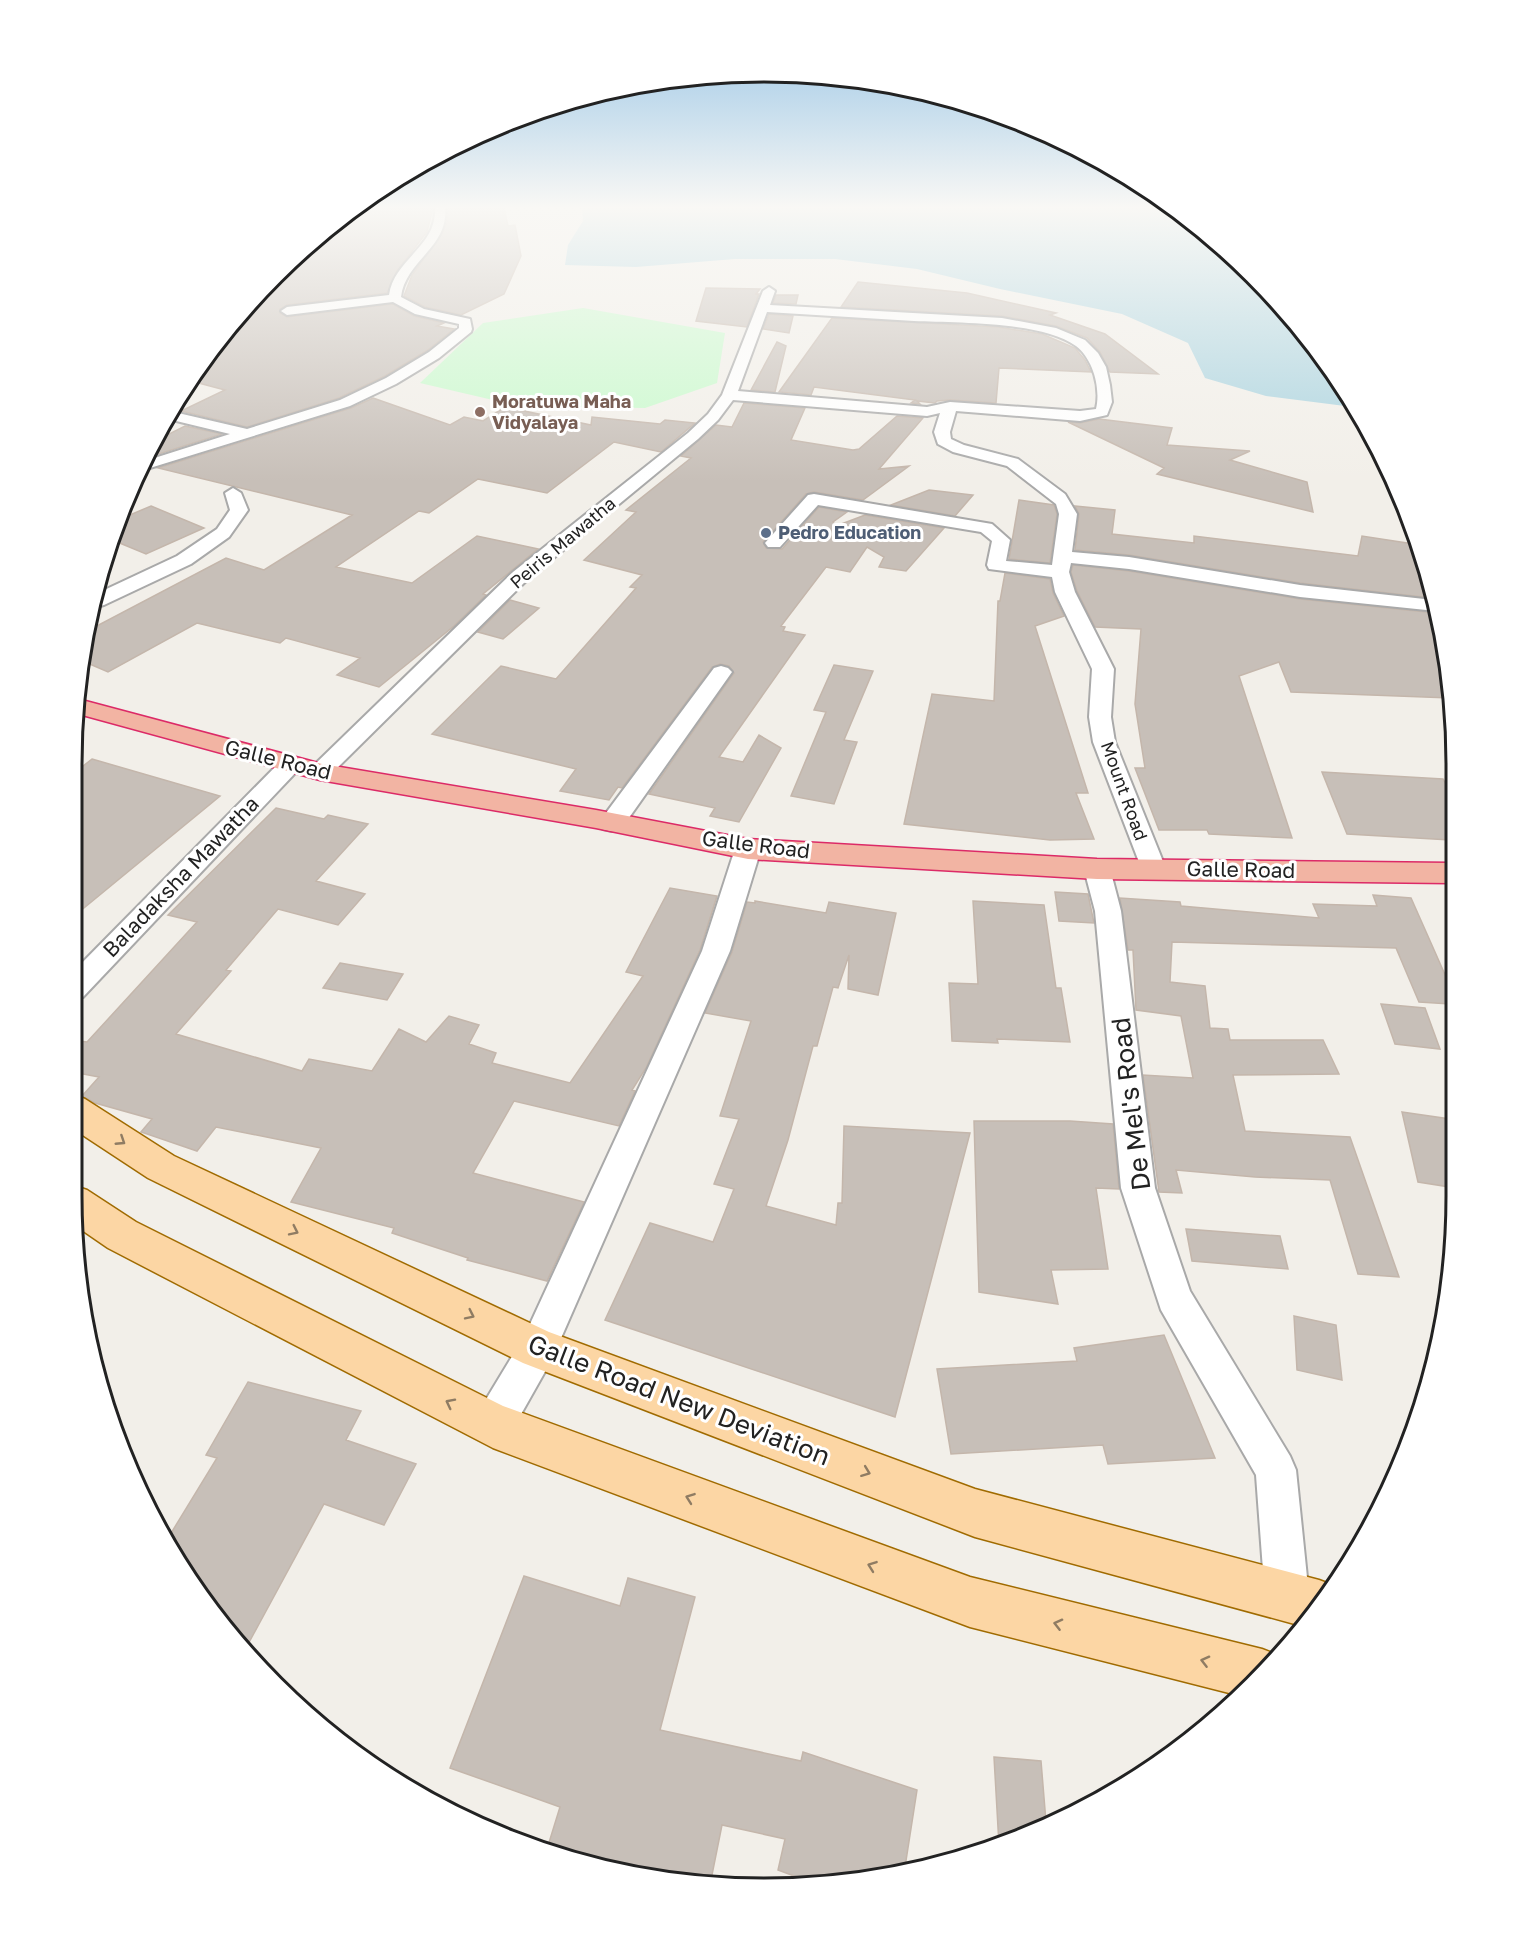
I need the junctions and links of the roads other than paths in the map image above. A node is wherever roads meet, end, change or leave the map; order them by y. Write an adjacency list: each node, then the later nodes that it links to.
1 (383, 299): 3 (street)
2 (397, 299): 7 (street)
3 (287, 311)
4 (729, 395): 5 (street); 5 (street, Peiris Mawatha); 17 (street, Peiris Mawatha)
5 (950, 406): 11 (street, Mount Road)
6 (177, 417): 7 (street)
7 (246, 433): 8 (street)
8 (153, 463)
9 (233, 492): 12 (street)
10 (774, 543): 11 (street)
11 (1062, 565): 13 (street); 21 (street, Mount Road)
12 (104, 598)
13 (1426, 605)
14 (722, 672): 18 (street)
15 (85, 708): 16 (highway, Galle Road)
16 (290, 765): 17 (highway, Galle Road); 23 (street, Baladaksha Mawatha)
17 (320, 772): 18 (highway, Galle Road)
18 (612, 823): 19 (highway, Galle Road)
19 (748, 849): 20 (highway, Galle Road); 26 (street)
20 (1097, 868): 21 (highway, Galle Road); 28 (street, De Mel's Road)
21 (1154, 869): 22 (highway, Galle Road)
22 (1446, 873)
23 (82, 981)
24 (82, 1116): 26 (main road, Galle Road New Deviation, one-way to 26)
25 (83, 1208): 27 (main road, one-way to 25)
26 (538, 1348): 27 (street); 28 (main road, Galle Road New Deviation, one-way to 28)
27 (493, 1425): 29 (main road, one-way to 27)
28 (1303, 1601)
29 (1251, 1672)

